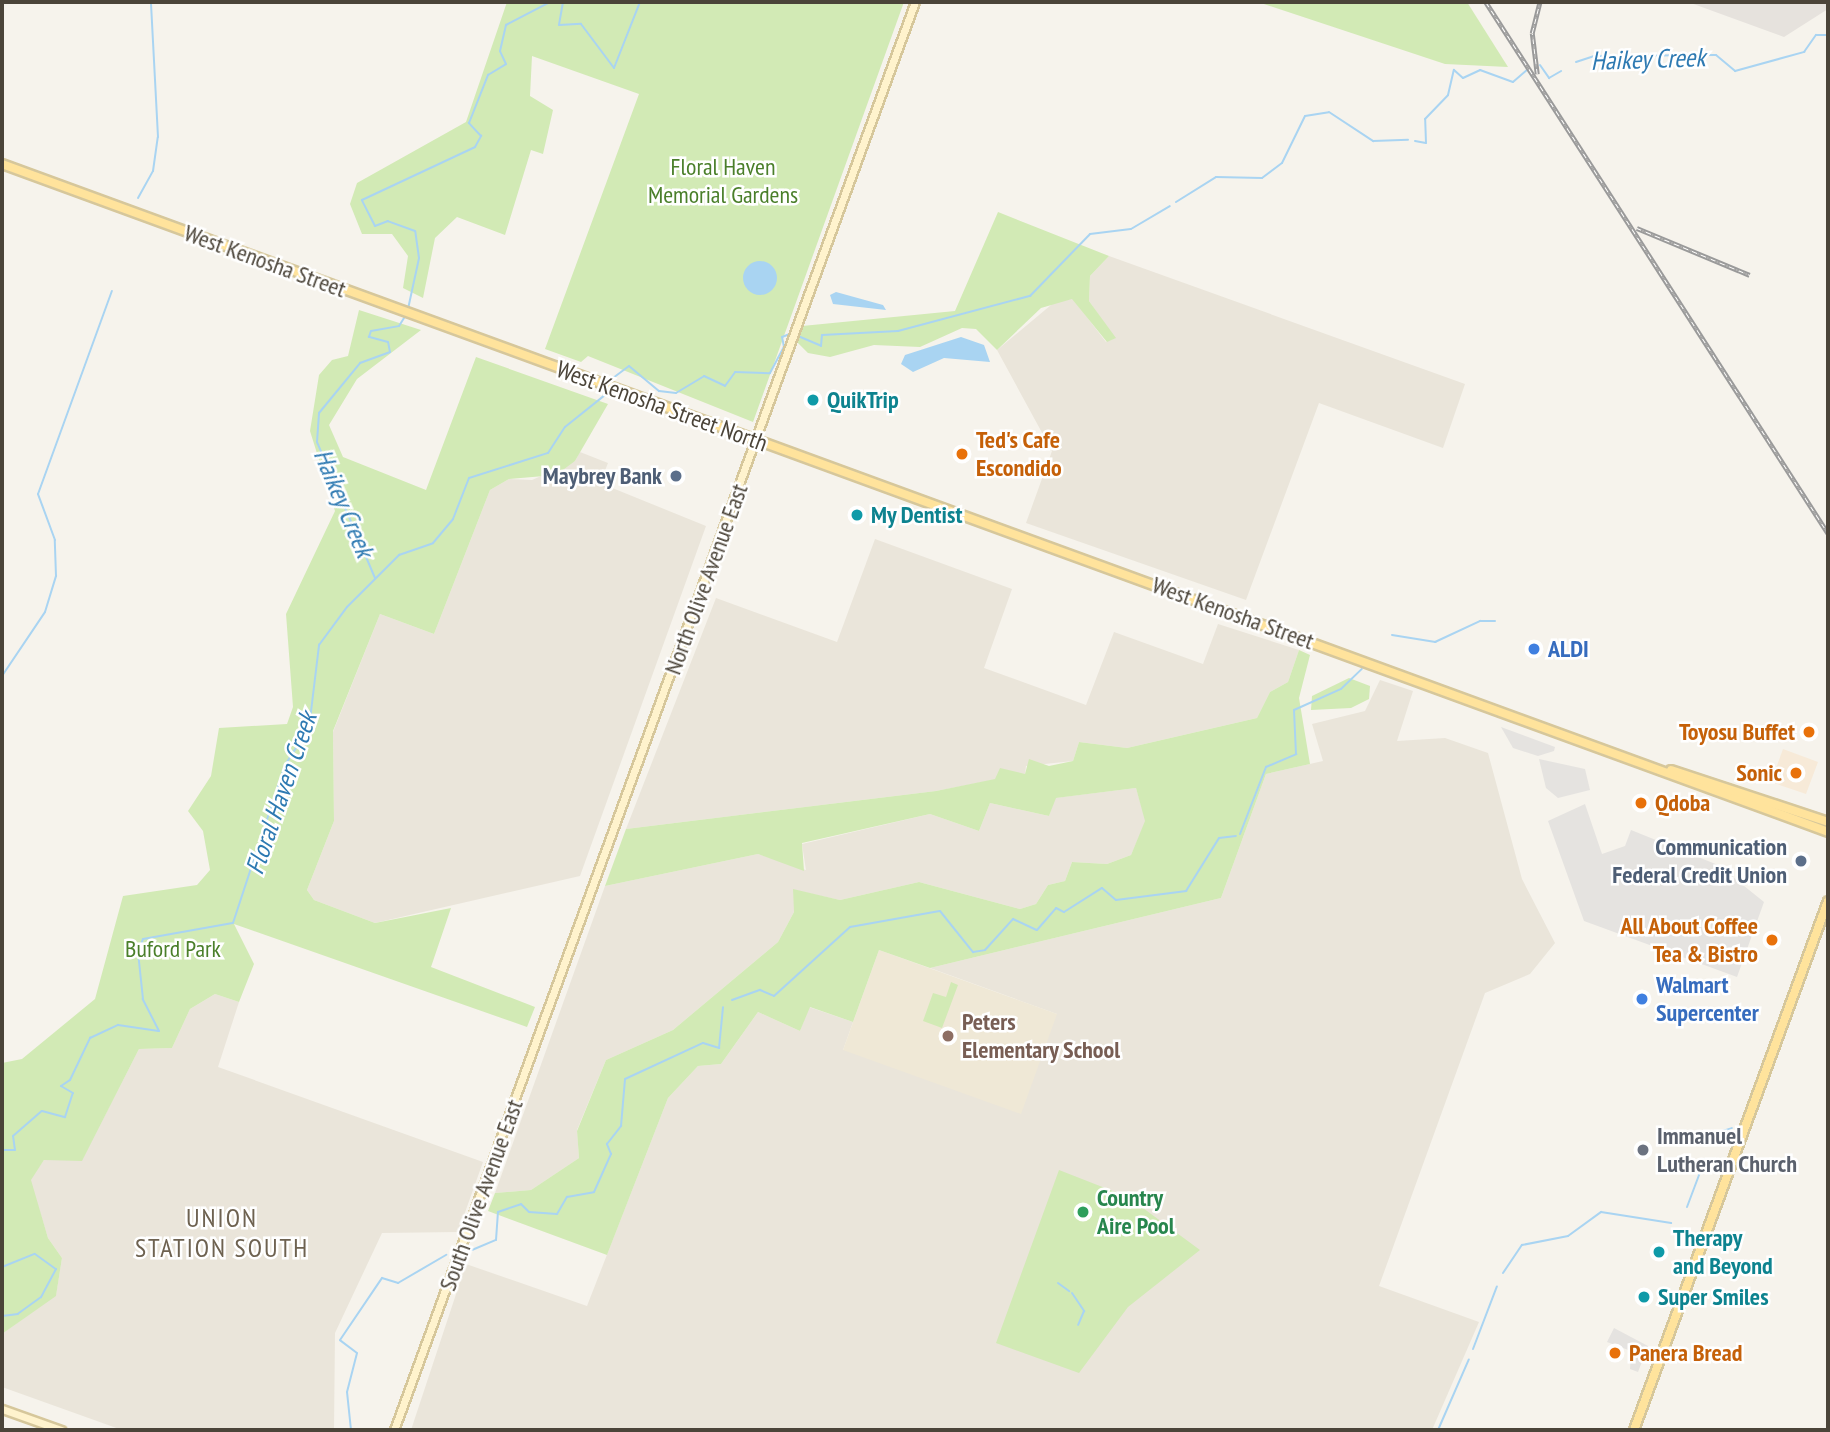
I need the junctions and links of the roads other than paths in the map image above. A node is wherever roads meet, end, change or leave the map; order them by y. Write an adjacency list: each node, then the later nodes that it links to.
1 (915, 2): 4 (street, North Olive Avenue East)
2 (2, 164): 3 (main road, West Kenosha Street)
3 (528, 357): 4 (main road, West Kenosha Street North)
4 (757, 441): 5 (main road, West Kenosha Street North); 10 (street, North Olive Avenue East)
5 (796, 455): 6 (main road, West Kenosha Street)
6 (1753, 800): 7 (main road); 8 (main road)
7 (1828, 822)
8 (1828, 832)
9 (1828, 901): 14 (main road)
10 (567, 959): 13 (street, South Olive Avenue East)
11 (2, 1409): 12 (street)
12 (61, 1430)
13 (394, 1430)
14 (1634, 1430)

